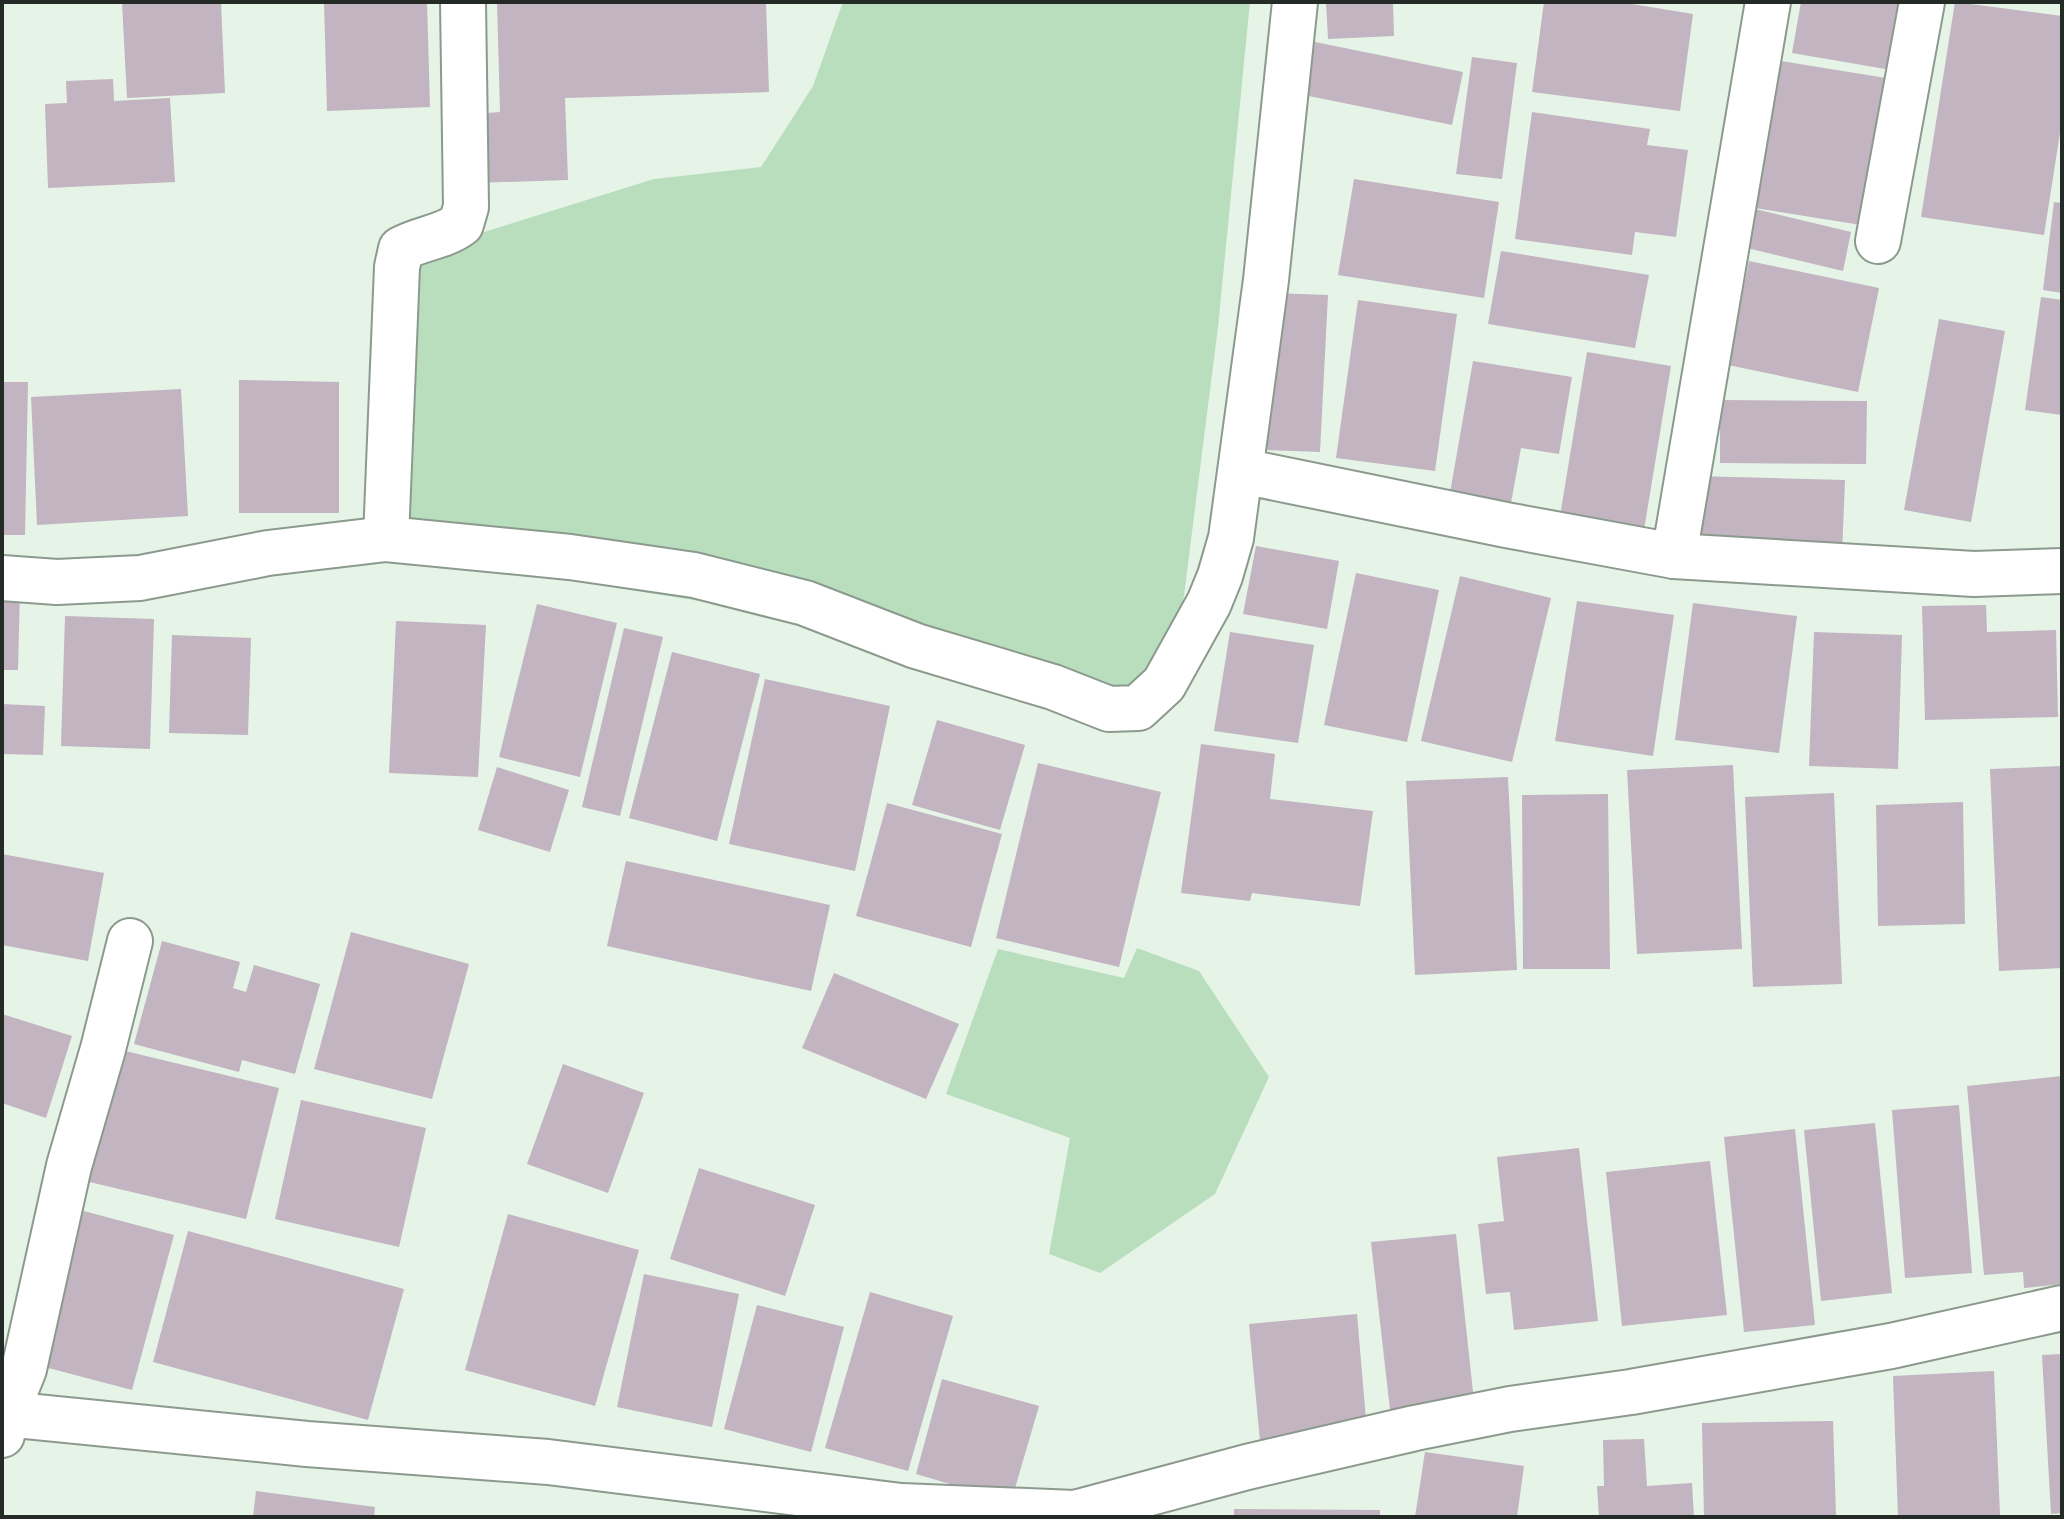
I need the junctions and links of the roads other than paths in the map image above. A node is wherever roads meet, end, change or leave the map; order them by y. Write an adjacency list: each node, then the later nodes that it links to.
1 (463, 2): 7 (street)
2 (1295, 2): 6 (street)
3 (1768, 2): 8 (street)
4 (1922, 2): 5 (street)
5 (1878, 241)
6 (1242, 471): 7 (street); 8 (street)
7 (386, 539): 10 (street)
8 (1674, 556): 9 (street)
9 (2062, 571)
10 (2, 578)
11 (130, 941): 13 (street)
12 (2062, 1308): 14 (street)
13 (4, 1425): 14 (street)
14 (1016, 1515)

